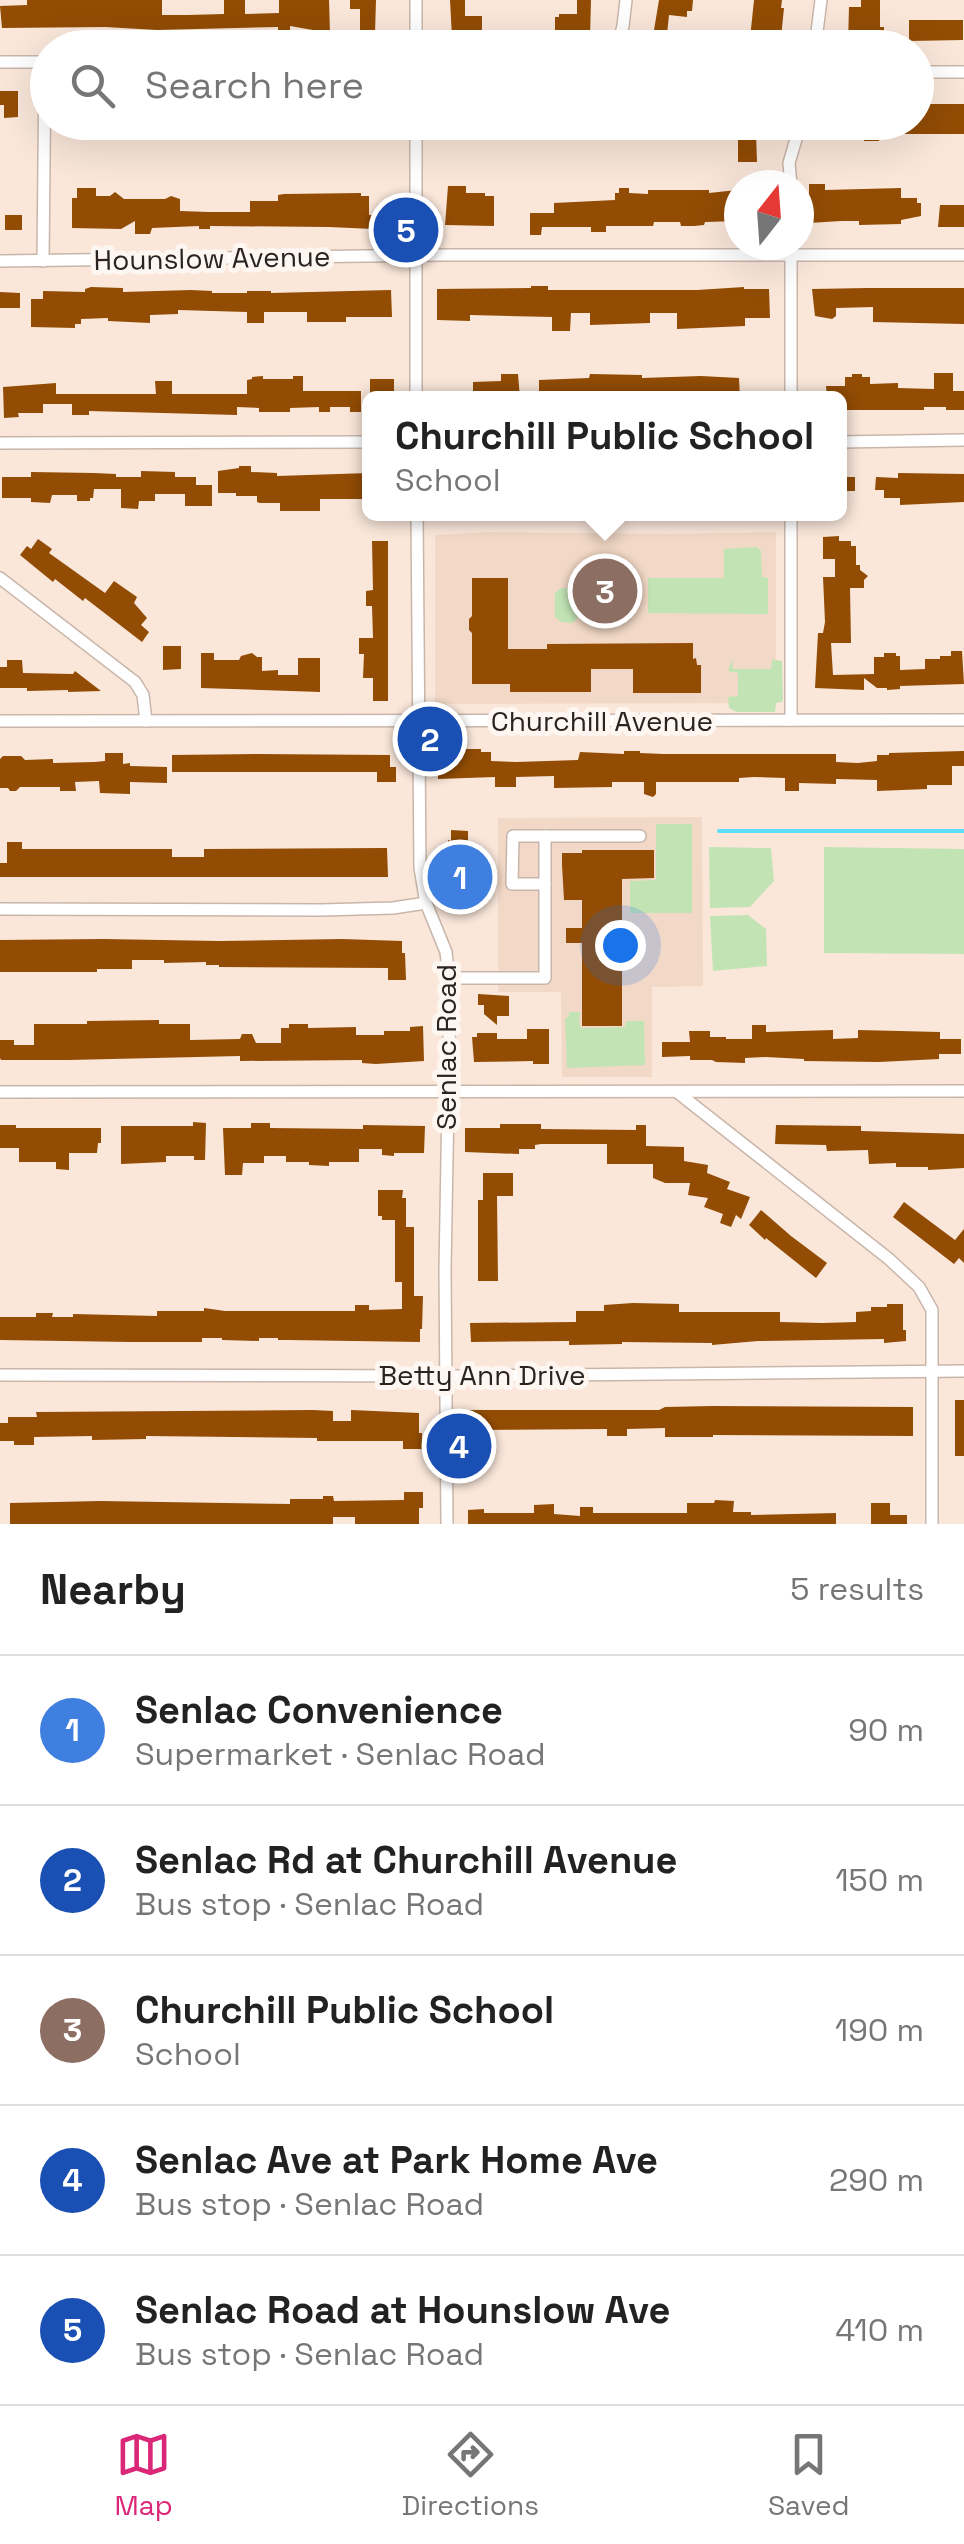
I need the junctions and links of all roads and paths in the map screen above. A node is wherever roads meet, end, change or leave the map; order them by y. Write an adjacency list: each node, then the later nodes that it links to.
1 (416, 0): 4 (street)
2 (626, 0): 5 (street)
3 (821, 0): 6 (street)
4 (416, 30)
5 (622, 30)
6 (817, 30)
7 (0, 62): 8 (street)
8 (30, 62)
9 (934, 72): 10 (street)
10 (964, 72)
11 (45, 140): 21 (street)
12 (416, 140): 17 (street)
13 (796, 140): 14 (street)
14 (790, 170)
15 (724, 251): 17 (street, Hounslow Avenue)
16 (814, 251): 18 (street, Hounslow Avenue)
17 (416, 255): 21 (street, Hounslow Avenue); 22 (street)
18 (964, 255)
19 (790, 260): 23 (street)
20 (0, 261): 21 (street, Hounslow Avenue)
21 (43, 261)
22 (416, 391)
23 (791, 391)
24 (964, 440): 26 (street)
25 (362, 442): 27 (street)
26 (847, 442)
27 (0, 443)
28 (417, 521): 34 (street, Senlac Road)
29 (791, 521): 31 (street)
30 (0, 578): 33 (street)
31 (791, 720): 32 (street, Churchill Avenue); 34 (street, Churchill Avenue)
32 (964, 720)
33 (146, 721): 34 (street, Churchill Avenue); 35 (street, Churchill Avenue)
34 (420, 721): 39 (street, Senlac Road)
35 (0, 722)
36 (545, 836): 37 (street); 38 (street); 38 (street)
37 (640, 836)
38 (545, 884): 41 (street)
39 (426, 903): 40 (street); 41 (street, Senlac Road)
40 (0, 909)
41 (448, 978): 44 (street, Senlac Road)
42 (964, 1091): 45 (street)
43 (0, 1092): 44 (street)
44 (446, 1092): 45 (street); 49 (street, Senlac Road)
45 (677, 1092): 46 (street)
46 (932, 1371): 47 (street, Betty Ann Drive); 49 (street, Betty Ann Drive); 51 (street)
47 (964, 1371)
48 (0, 1375): 49 (street, Betty Ann Drive)
49 (447, 1375): 50 (street, Senlac Road)
50 (446, 1524)
51 (932, 1524)

